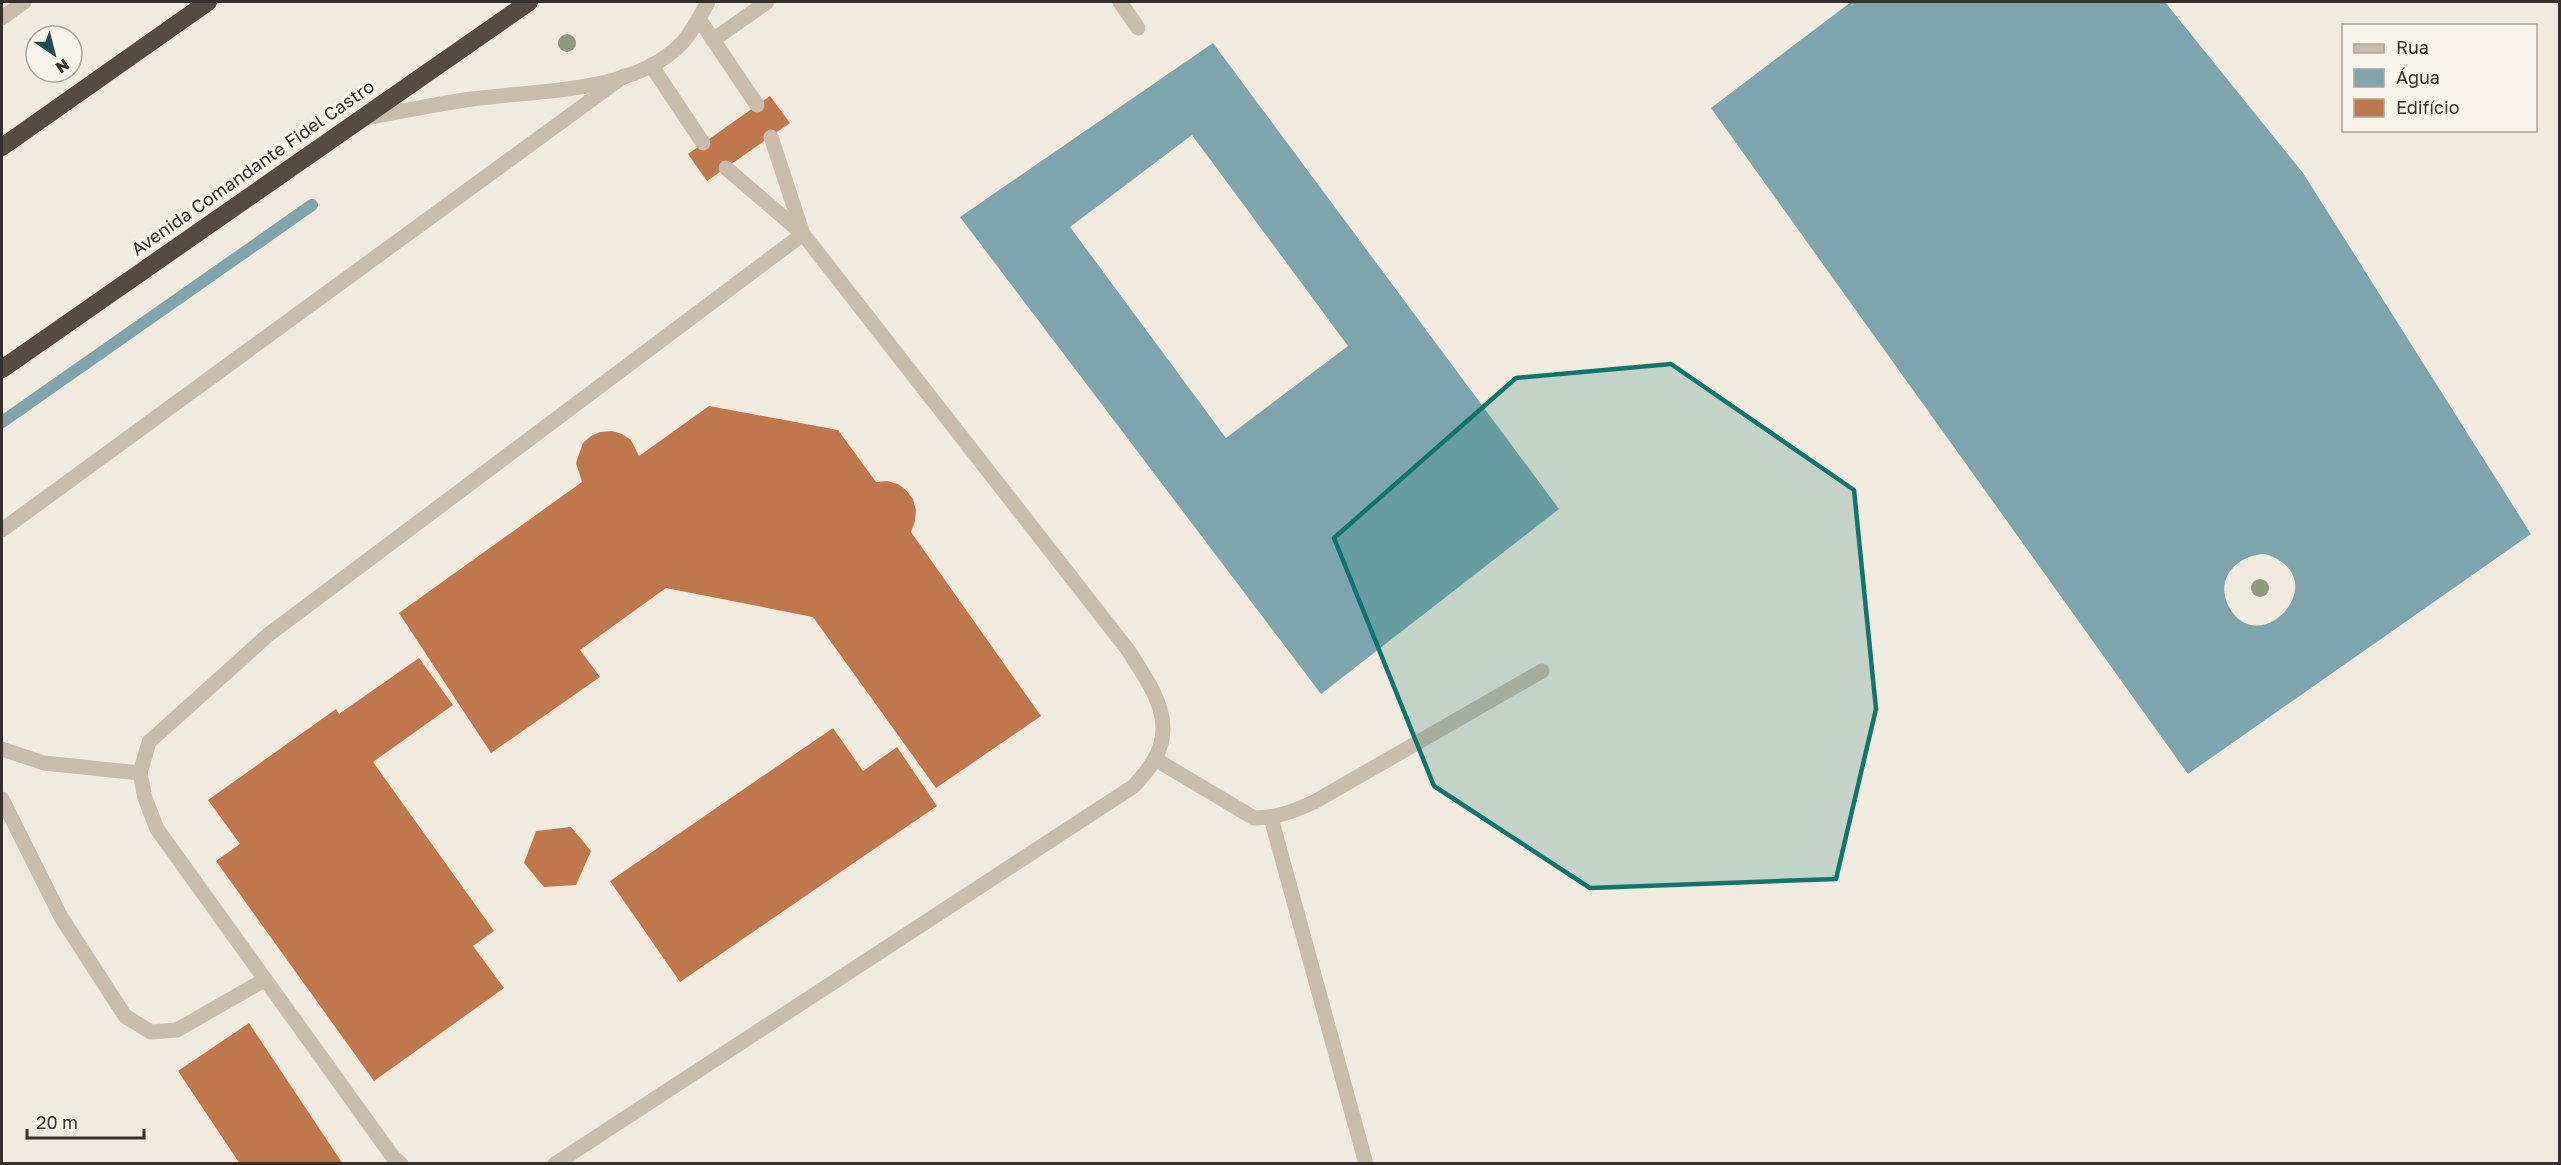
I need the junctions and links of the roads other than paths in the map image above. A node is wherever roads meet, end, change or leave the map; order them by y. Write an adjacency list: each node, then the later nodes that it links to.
1 (24, 2): 7 (street)
2 (208, 2): 17 (highway)
3 (528, 2): 14 (highway, Avenida Comandante Fidel Castro)
4 (708, 2): 8 (street)
5 (767, 2): 10 (street)
6 (1120, 2): 9 (street)
7 (2, 18)
8 (699, 19): 10 (street); 11 (street)
9 (1138, 28)
10 (713, 40): 13 (street)
11 (651, 65): 12 (street); 16 (street)
12 (624, 76): 14 (street); 21 (street)
13 (757, 105)
14 (361, 119): 20 (highway, Avenida Comandante Fidel Castro)
15 (771, 137): 19 (street)
16 (703, 143)
17 (2, 147)
18 (726, 168): 19 (street)
19 (803, 234): 24 (street); 25 (street)
20 (2, 369)
21 (2, 530)
22 (1542, 671): 27 (street)
23 (2, 749): 25 (street)
24 (1155, 759): 27 (street); 30 (street)
25 (140, 773): 28 (street)
26 (2, 800): 28 (street)
27 (1271, 818): 31 (street)
28 (264, 980): 29 (street)
29 (401, 1164)
30 (555, 1164)
31 (1366, 1164)

